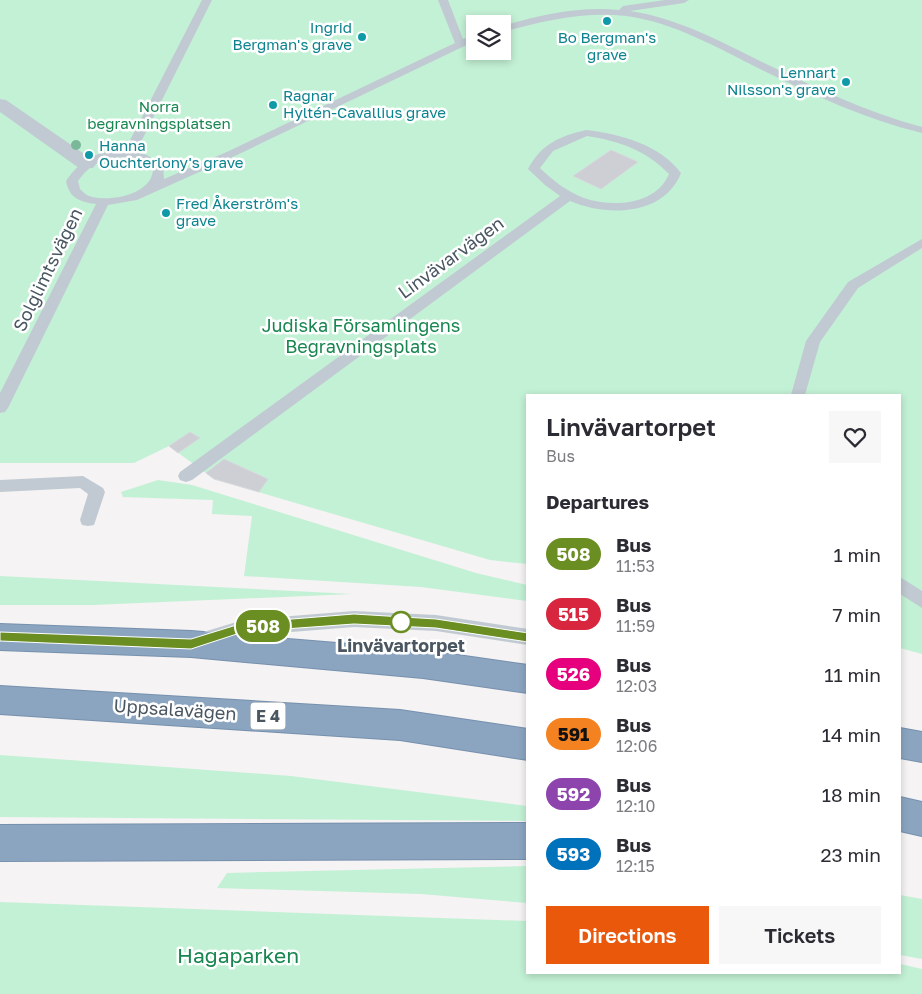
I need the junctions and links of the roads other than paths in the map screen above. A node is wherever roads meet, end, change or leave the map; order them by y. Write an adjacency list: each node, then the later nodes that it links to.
1 (208, 0): 10 (lane)
2 (443, 0): 7 (lane)
3 (684, 0): 4 (lane)
4 (604, 11): 5 (lane); 9 (lane)
5 (511, 27)
6 (466, 42): 7 (lane)
7 (460, 44): 12 (lane)
8 (0, 104): 11 (street)
9 (922, 130)
10 (129, 154): 11 (lane); 12 (lane)
11 (86, 164): 14 (lane)
12 (150, 188): 14 (lane)
13 (570, 195): 13 (lane); 18 (lane, Linvävarvägen)
14 (103, 202): 17 (lane, Solglimtsvägen)
15 (922, 243): 16 (lane)
16 (798, 394)
17 (0, 408)
18 (186, 476)
19 (0, 486): 20 (lane)
20 (88, 520)
21 (901, 585): 22 (lane)
22 (922, 601)
23 (0, 637): 25 (highway)
24 (526, 637): 25 (lane)
25 (191, 644): 26 (highway)
26 (526, 679)
27 (0, 700): 29 (highway, Uppsalavägen / E 4)
28 (901, 743): 30 (highway)
29 (526, 745)
30 (922, 747)
31 (901, 814): 32 (highway)
32 (922, 819)
33 (526, 841): 34 (highway)
34 (0, 843)

